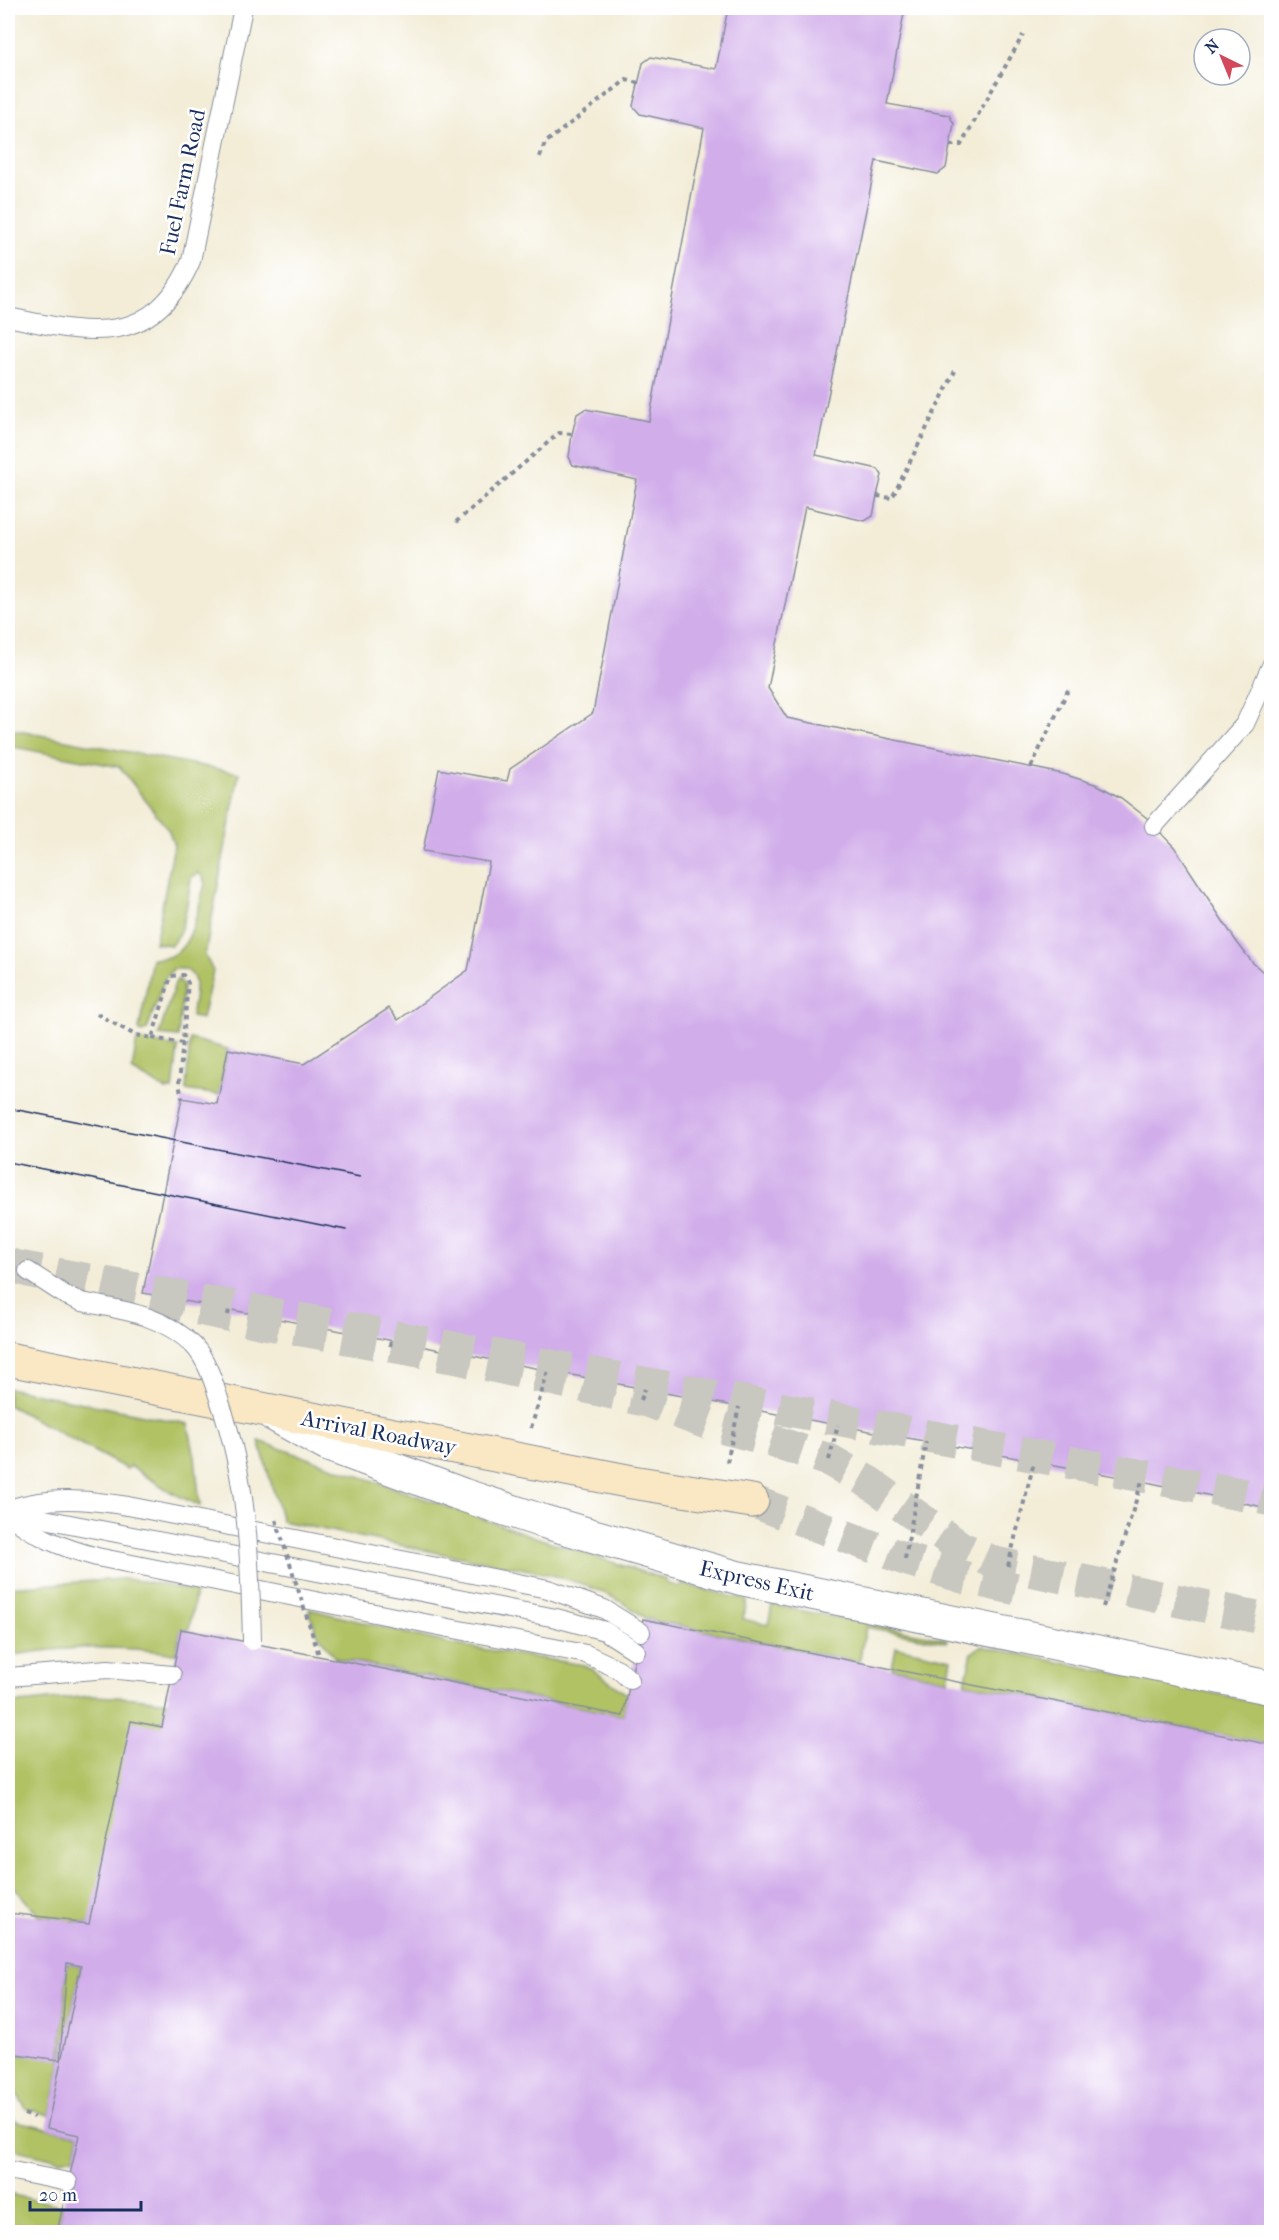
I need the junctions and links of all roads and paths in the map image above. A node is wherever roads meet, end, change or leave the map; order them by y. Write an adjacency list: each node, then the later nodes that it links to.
1 (243, 8): 6 (lane, Fuel Farm Road)
2 (1023, 35): 4 (path)
3 (639, 83): 5 (path)
4 (950, 145)
5 (540, 157)
6 (8, 318)
7 (955, 371): 9 (path)
8 (572, 434): 10 (path)
9 (877, 496)
10 (456, 522)
11 (1272, 664): 14 (lane)
12 (1069, 688): 13 (path)
13 (1031, 767)
14 (1154, 826)
15 (98, 1014): 16 (path)
16 (152, 1038): 17 (path); 17 (path)
17 (183, 1044): 18 (path)
18 (182, 1098)
19 (28, 1271): 41 (lane, bridge)
20 (229, 1310): 21 (path)
21 (228, 1316)
22 (8, 1359): 27 (main road, Arrival Roadway)
23 (548, 1371): 30 (path)
24 (645, 1389): 25 (path)
25 (641, 1400)
26 (739, 1407): 34 (path)
27 (263, 1409): 30 (main road, Arrival Roadway); 46 (street, Express Exit)
28 (838, 1425): 31 (path)
29 (926, 1442): 37 (path)
30 (521, 1460): 34 (main road, Arrival Roadway)
31 (829, 1460)
32 (1034, 1462): 38 (path)
33 (1142, 1481): 39 (path)
34 (720, 1495): 35 (main road, Arrival Roadway)
35 (752, 1501)
36 (8, 1512): 40 (lane); 42 (lane, bridge); 45 (lane)
37 (905, 1559)
38 (1008, 1566)
39 (1103, 1607)
40 (641, 1632)
41 (252, 1641)
42 (636, 1651)
43 (172, 1675): 44 (lane)
44 (8, 1677)
45 (630, 1680)
46 (1272, 1688)
47 (24, 2114): 48 (path)
48 (34, 2118)
49 (8, 2170): 50 (lane)
50 (68, 2182)

